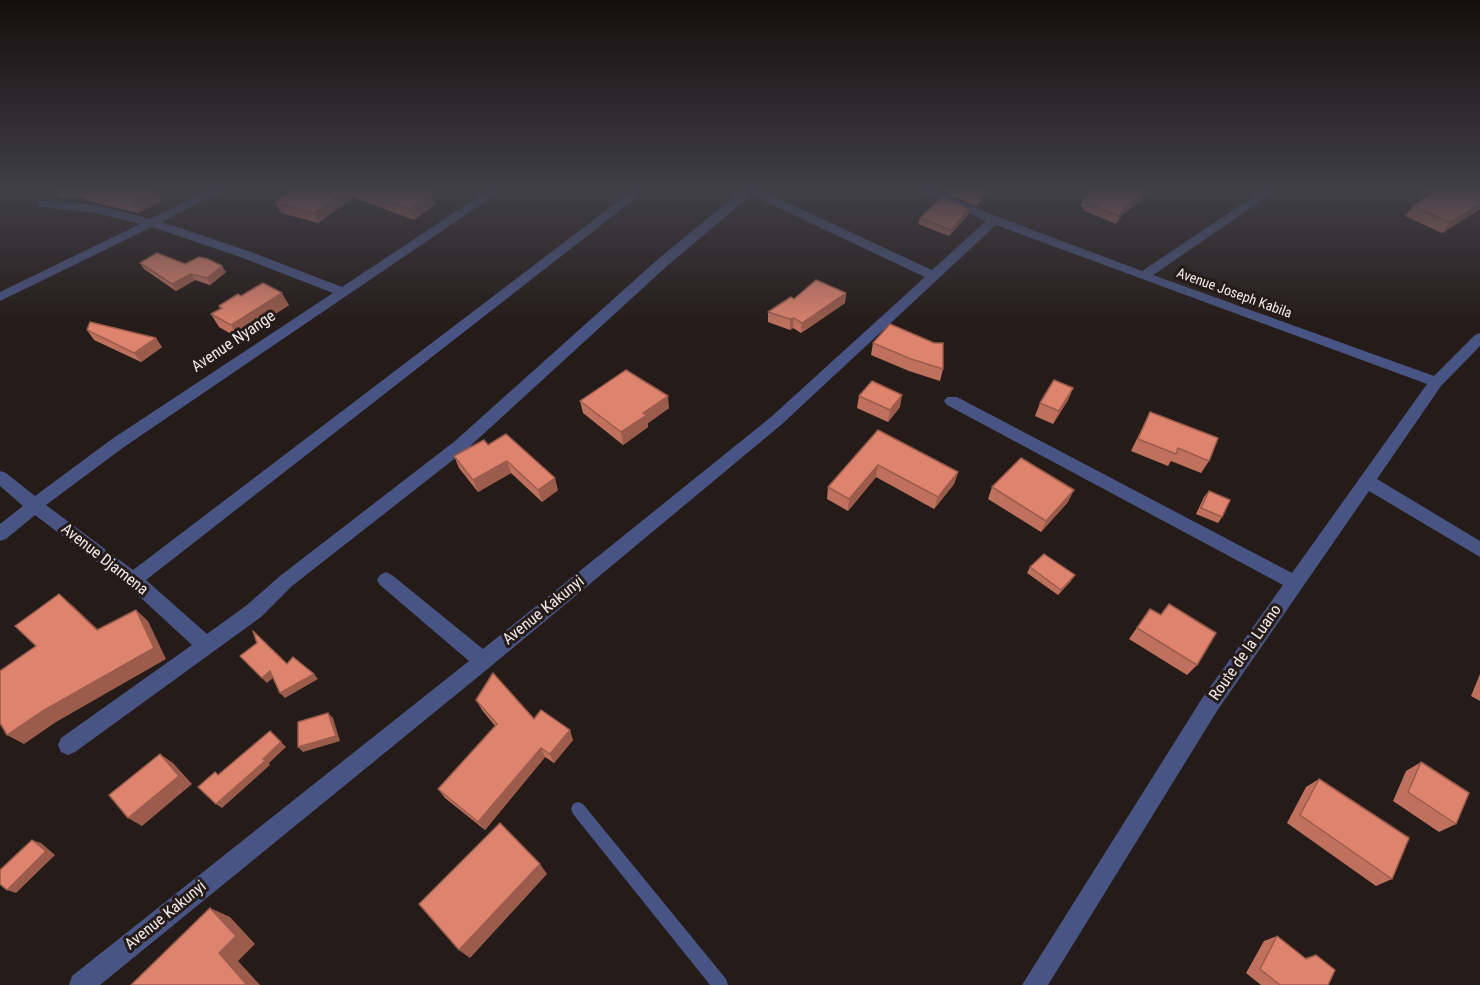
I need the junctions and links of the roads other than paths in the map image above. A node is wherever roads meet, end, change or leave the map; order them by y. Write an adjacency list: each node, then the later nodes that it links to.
1 (125, 236): 13 (street)
2 (190, 236): 12 (street)
3 (427, 236): 12 (street, Avenue Nyange)
4 (580, 236): 22 (street)
5 (695, 236): 25 (street)
6 (848, 236): 10 (street)
7 (977, 236): 10 (street, Avenue Kakunyi)
8 (1036, 236): 11 (street, Avenue Joseph Kabila)
9 (1200, 236): 11 (street)
10 (934, 276): 26 (street, Avenue Kakunyi)
11 (1143, 276): 15 (street, Avenue Joseph Kabila)
12 (342, 292): 19 (street, Avenue Nyange)
13 (0, 297)
14 (1480, 338): 15 (street, Route de la Luano)
15 (1436, 382): 18 (street, Route de la Luano)
16 (952, 401): 24 (street)
17 (0, 477): 19 (street, Avenue Djamena)
18 (1366, 481): 21 (street); 24 (street, Route de la Luano)
19 (35, 506): 20 (street, Avenue Nyange); 22 (street, Avenue Djamena)
20 (0, 534)
21 (1480, 550)
22 (133, 580): 25 (street, Avenue Djamena)
23 (386, 580): 26 (street)
24 (1295, 583): 31 (street, Route de la Luano)
25 (207, 646): 27 (street)
26 (483, 661): 29 (street, Avenue Kakunyi)
27 (68, 745)
28 (578, 809): 30 (lane)
29 (88, 983)
30 (720, 985)
31 (1034, 985)

